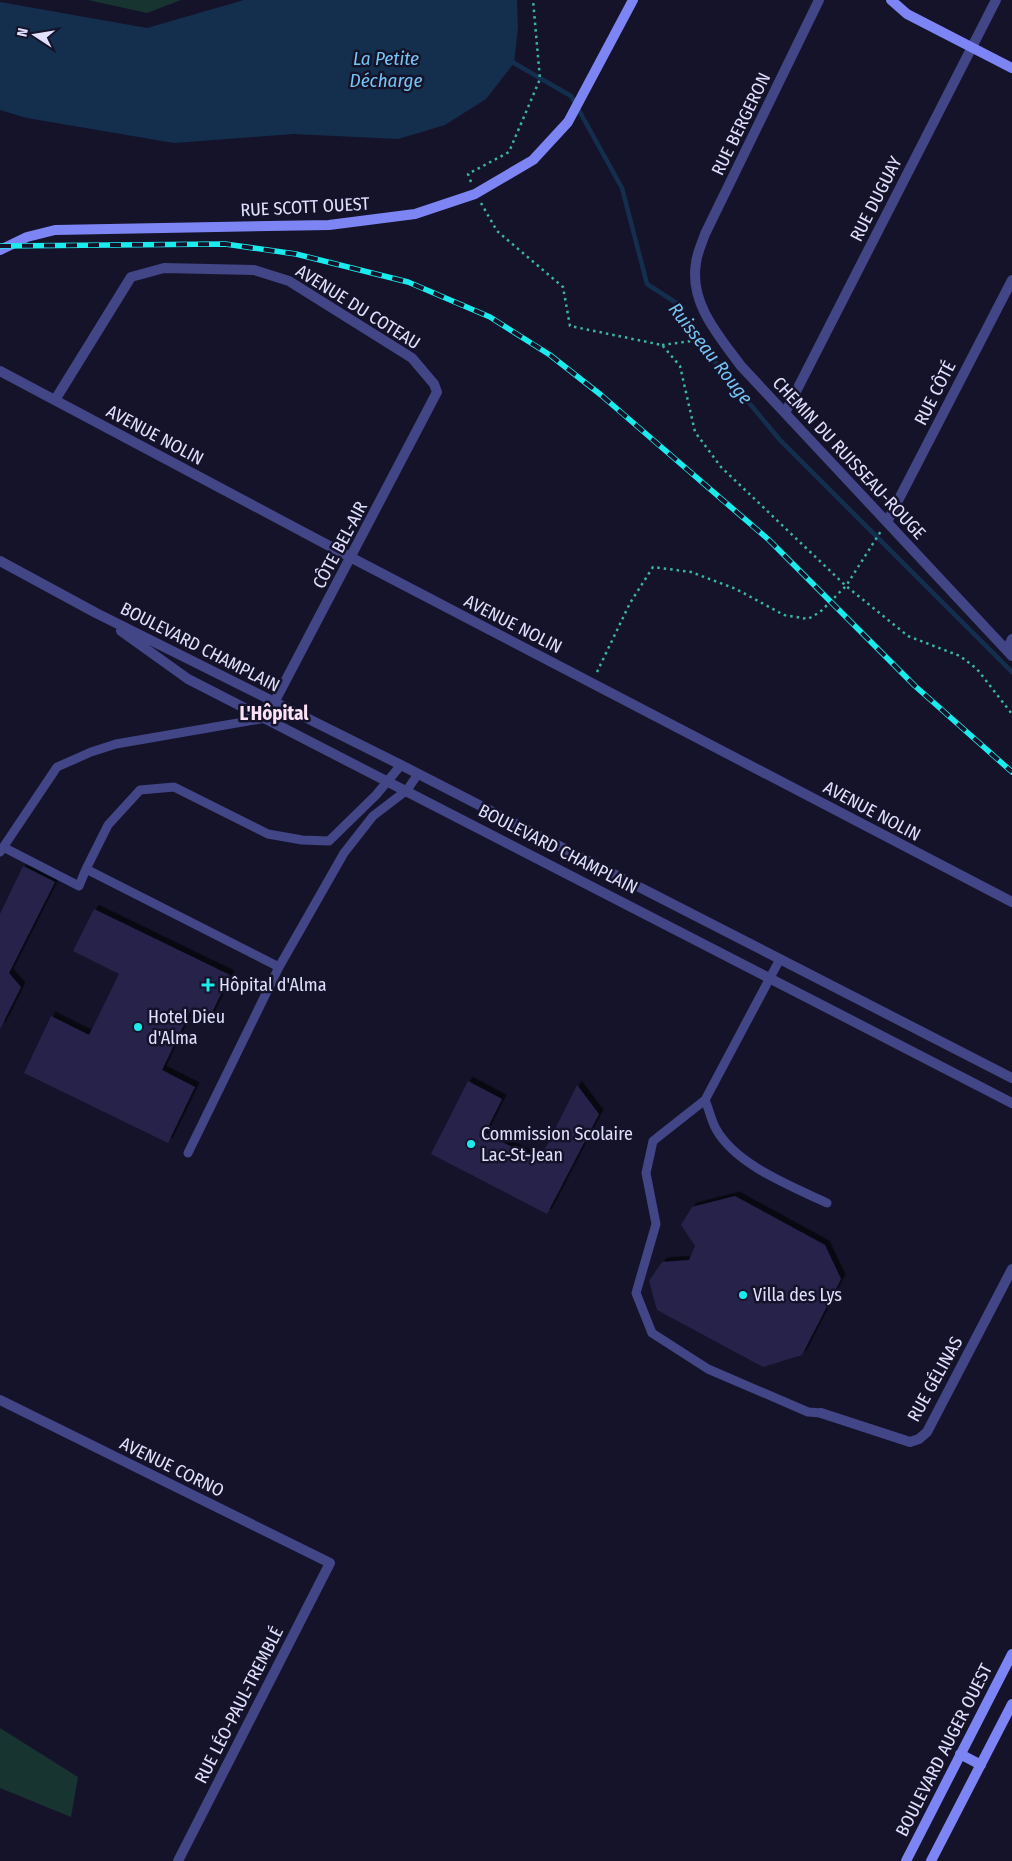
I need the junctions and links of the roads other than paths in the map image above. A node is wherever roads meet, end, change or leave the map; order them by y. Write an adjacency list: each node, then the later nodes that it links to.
1 (632, 0): 7 (street, RUE SCOTT OUEST)
2 (819, 0): 8 (street, RUE BERGERON)
3 (891, 0): 5 (street)
4 (996, 0): 5 (street, RUE DUGUAY)
5 (972, 48): 6 (street); 13 (street, RUE DUGUAY)
6 (1012, 68)
7 (0, 250)
8 (696, 264): 13 (street, CHEMIN DU RUISSEAU-ROUGE)
9 (1012, 280): 14 (street, RUE CÔTÉ)
10 (0, 372): 12 (street, AVENUE NOLIN)
11 (434, 384): 12 (street, AVENUE DU COTEAU); 15 (street, CÔTE BEL-AIR)
12 (55, 400): 15 (street, AVENUE NOLIN)
13 (785, 413): 14 (street, CHEMIN DU RUISSEAU-ROUGE)
14 (887, 522): 18 (street, CHEMIN DU RUISSEAU-ROUGE)
15 (352, 558): 19 (street, CÔTE BEL-AIR); 27 (street, AVENUE NOLIN)
16 (0, 562): 17 (street, BOULEVARD CHAMPLAIN)
17 (96, 612): 19 (street, BOULEVARD CHAMPLAIN); 20 (street, BOULEVARD CHAMPLAIN)
18 (1010, 648)
19 (275, 703): 20 (street, CÔTE BEL-AIR); 21 (street, BOULEVARD CHAMPLAIN)
20 (266, 718): 23 (street, BOULEVARD CHAMPLAIN); 25 (lane)
21 (401, 765): 22 (street, BOULEVARD CHAMPLAIN); 23 (lane)
22 (418, 774): 24 (lane); 28 (street, BOULEVARD CHAMPLAIN)
23 (389, 780): 24 (street, BOULEVARD CHAMPLAIN); 26 (lane)
24 (407, 790): 29 (lane); 30 (street, BOULEVARD CHAMPLAIN)
25 (2, 850): 26 (lane)
26 (86, 868): 29 (lane)
27 (1012, 902)
28 (780, 959): 30 (lane); 31 (street, BOULEVARD CHAMPLAIN)
29 (280, 967): 34 (lane)
30 (770, 978): 32 (lane); 33 (street, BOULEVARD CHAMPLAIN)
31 (1012, 1078)
32 (705, 1100): 35 (lane); 38 (lane)
33 (1012, 1103)
34 (188, 1153)
35 (827, 1203)
36 (1012, 1269): 38 (street, RUE GÉLINAS)
37 (0, 1400): 39 (street, AVENUE CORNO)
38 (821, 1413)
39 (330, 1563): 44 (street, RUE LÉO-PAUL-TREMBLÉ)
40 (1012, 1654): 42 (street, BOULEVARD AUGER OUEST)
41 (1012, 1704): 43 (street)
42 (960, 1754): 43 (street); 45 (street, BOULEVARD AUGER OUEST)
43 (981, 1765): 46 (street)
44 (178, 1861)
45 (906, 1861)
46 (931, 1861)

